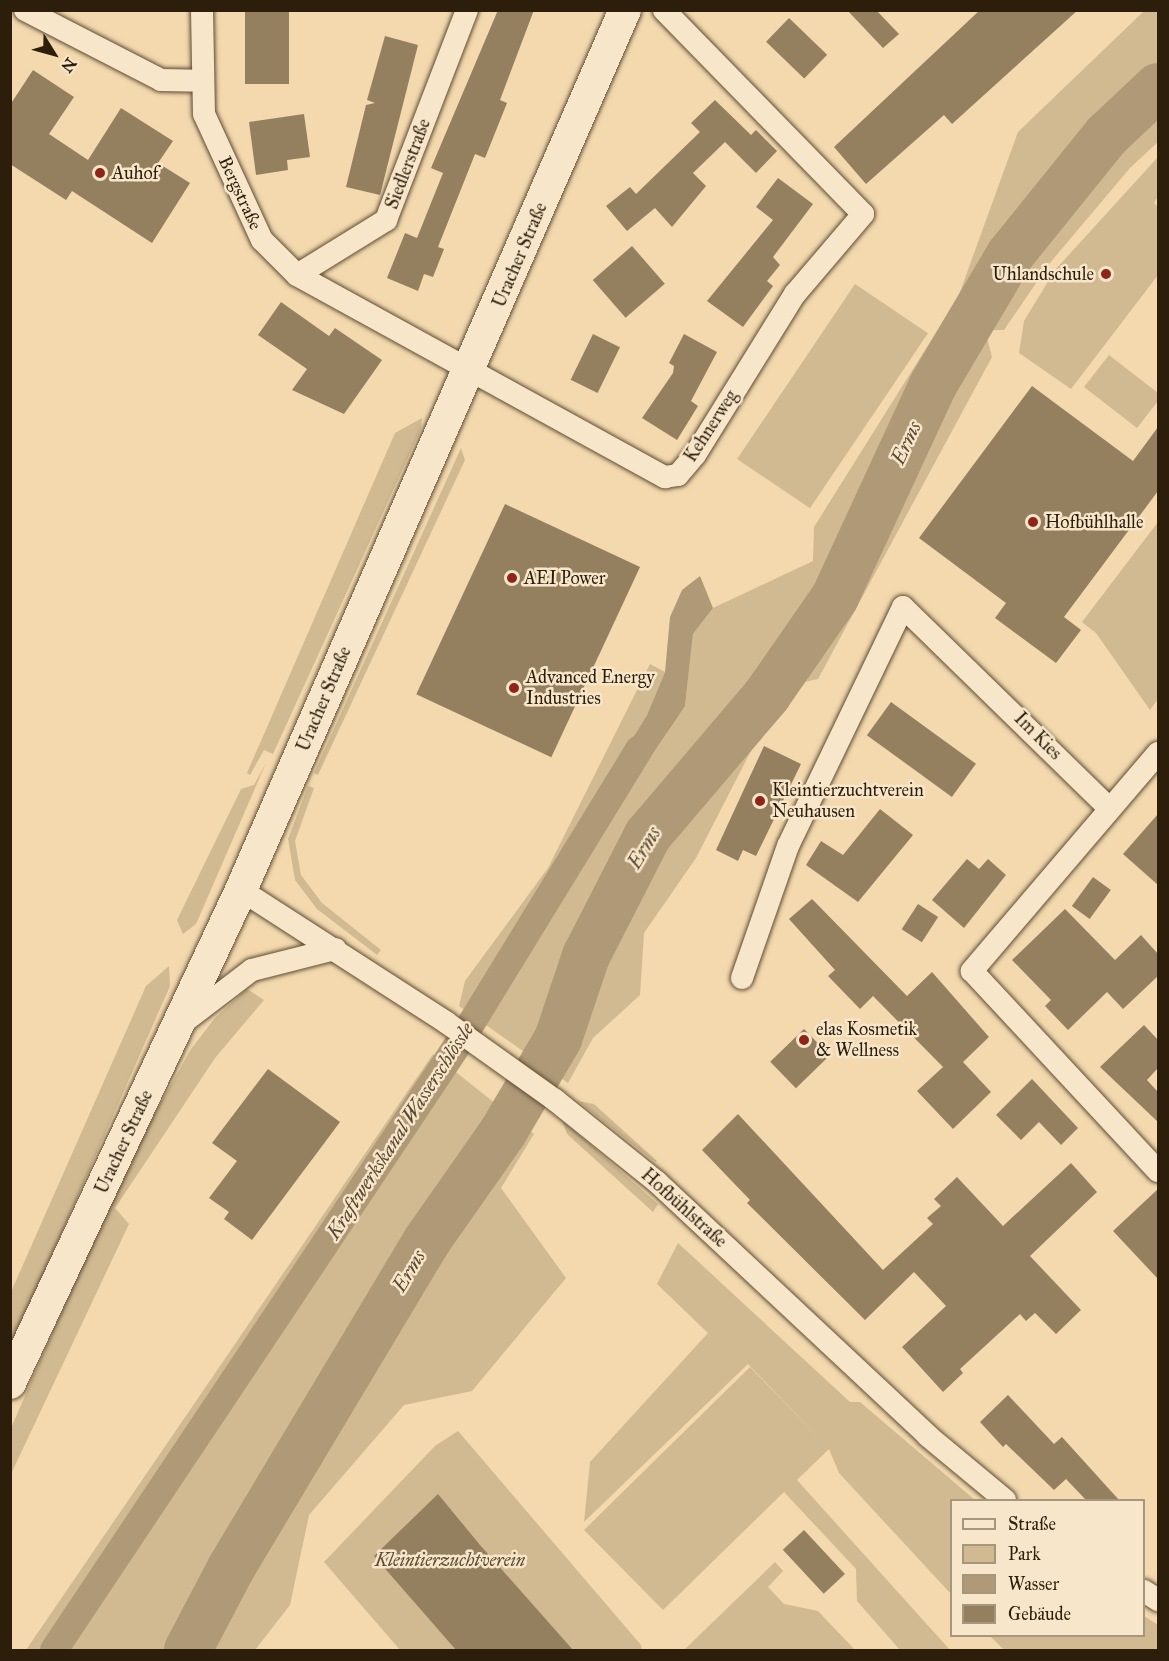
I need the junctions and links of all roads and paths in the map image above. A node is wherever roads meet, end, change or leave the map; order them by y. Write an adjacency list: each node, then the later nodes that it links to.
1 (25, 10): 6 (street)
2 (202, 10): 6 (street, Bergstraße)
3 (467, 10): 7 (street, Siedlerstraße)
4 (624, 10): 8 (street, Uracher Straße)
5 (664, 10): 8 (street, Kehnerweg)
6 (200, 81): 7 (street, Bergstraße)
7 (297, 275): 8 (street, Bergstraße)
8 (470, 369): 11 (street, Uracher Straße)
9 (1158, 753): 10 (street)
10 (1110, 808): 13 (street, Im Kies); 15 (street)
11 (241, 890): 12 (street, Hofbühlstraße); 14 (street, Uracher Straße)
12 (336, 949): 14 (street); 17 (street, Hofbühlstraße)
13 (742, 978)
14 (177, 1027): 16 (street, Uracher Straße)
15 (1158, 1171)
16 (10, 1383)
17 (1004, 1499)
18 (1145, 1592): 19 (street)
19 (1158, 1600)

